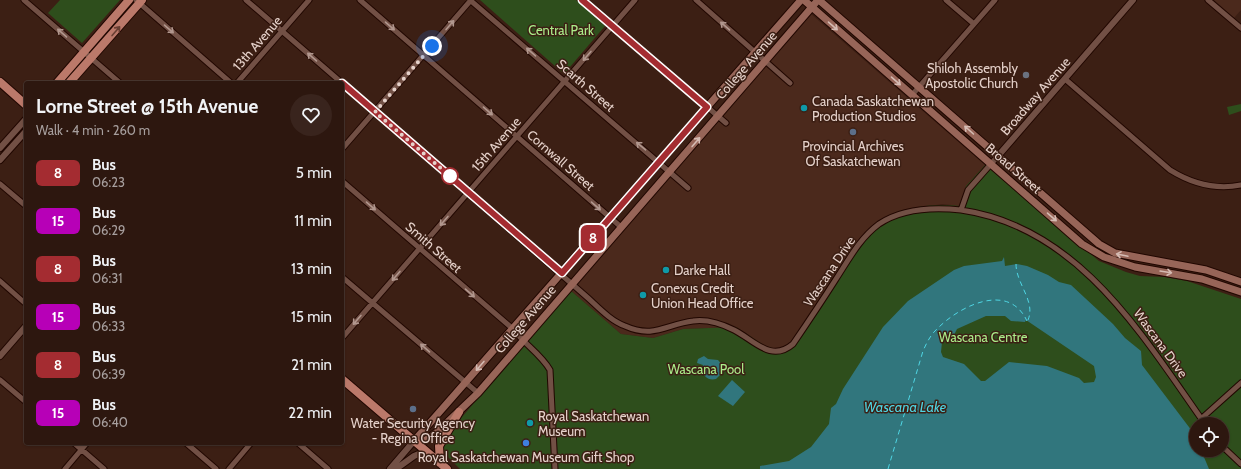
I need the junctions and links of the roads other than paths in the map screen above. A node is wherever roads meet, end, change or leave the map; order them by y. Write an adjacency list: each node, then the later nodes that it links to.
1 (24, 0): 23 (street, one-way to 1)
2 (129, 0): 23 (main road)
3 (246, 0): 21 (street, Wascana Drive)
4 (309, 0): 21 (street, 13th Avenue)
5 (360, 0): 24 (street, Cornwall Street, one-way to 24)
6 (471, 0): 24 (street, one-way to 6); 34 (street, Scarth Street, one-way to 6)
7 (582, 0): 19 (street)
8 (635, 0): 19 (street, 15th Avenue)
9 (696, 0): 22 (street, one-way to 9)
10 (802, 0): 17 (main road, Broad Street); 22 (main road, College Avenue)
11 (819, 0): 17 (main road, College Avenue); 38 (main road, Broad Street)
12 (946, 0): 18 (street)
13 (995, 0): 18 (street)
14 (1133, 0): 27 (street, Broadway Avenue)
15 (1208, 0): 20 (street)
16 (139, 1): 25 (main road, one-way to 16); 31 (street, one-way to 31)
17 (812, 7): 26 (main road, College Avenue); 39 (main road, Broad Street, one-way to 39)
18 (974, 24): 38 (street)
19 (612, 26): 34 (street, 15th Avenue, one-way to 34); 41 (street)
20 (1241, 28)
21 (282, 31): 32 (street, 13th Avenue); 33 (street, Wascana Drive, one-way to 21)
22 (754, 51): 26 (street); 41 (main road, College Avenue)
23 (84, 52): 25 (street); 28 (main road)
24 (424, 55): 42 (street); 47 (street, Cornwall Street, one-way to 47)
25 (91, 58): 29 (main road); 30 (street)
26 (765, 61): 36 (street); 43 (main road, College Avenue)
27 (1065, 79): 50 (street, Broadway Avenue); 57 (street)
28 (59, 81)
29 (71, 81)
30 (118, 81)
31 (229, 81)
32 (239, 81)
33 (340, 81)
34 (565, 81): 47 (street, 15th Avenue); 52 (street, Scarth Street, one-way to 34)
35 (0, 82): 40 (main road)
36 (790, 83)
37 (344, 85): 42 (street, Wascana Drive)
38 (920, 86): 39 (street); 50 (main road, Broad Street, one-way to 38)
39 (912, 95): 53 (main road, Broad Street)
40 (24, 103)
41 (707, 107): 43 (street); 52 (main road, College Avenue)
42 (375, 112): 48 (street); 59 (street, Wascana Drive)
43 (718, 116): 45 (street); 54 (main road, College Avenue, one-way to 43)
44 (24, 121): 49 (street)
45 (726, 123)
46 (24, 133): 51 (street)
47 (517, 137): 59 (street, 15th Avenue); 62 (street, Cornwall Street, one-way to 62)
48 (344, 147)
49 (0, 148)
50 (998, 156): 53 (street, Broadway Avenue); 68 (main road, Broad Street, one-way to 50)
51 (0, 160)
52 (658, 162): 54 (street, Scarth Street); 62 (main road, College Avenue)
53 (991, 164): 61 (street, Broadway Avenue); 70 (main road, Broad Street, one-way to 70)
54 (670, 172): 58 (street, Scarth Street); 63 (main road, College Avenue)
55 (344, 183): 64 (street, Smith Street, one-way to 64)
56 (0, 184): 60 (street)
57 (1241, 185)
58 (688, 188)
59 (469, 193): 64 (street, 15th Avenue, one-way to 64); 65 (street, Wascana Drive)
60 (24, 204)
61 (961, 210): 69 (street, Wascana Drive); 85 (street, Wascana Drive)
62 (610, 218): 63 (street, Cornwall Street); 65 (main road, College Avenue)
63 (621, 227): 69 (main road, College Avenue)
64 (420, 249): 72 (street, 15th Avenue, one-way to 72); 74 (street, Smith Street, one-way to 74)
65 (562, 273): 69 (street, Wascana Drive); 74 (main road, College Avenue)
66 (344, 279): 72 (street)
67 (0, 281): 71 (street)
68 (1241, 282)
69 (572, 284): 76 (main road, College Avenue)
70 (1241, 292)
71 (24, 302)
72 (372, 303): 75 (street, 15th Avenue, one-way to 75); 80 (street, one-way to 72)
73 (24, 328): 77 (street)
74 (513, 329): 76 (street, Smith Street); 80 (main road, College Avenue, one-way to 80)
75 (344, 336)
76 (522, 341): 82 (main road, College Avenue); 105 (street, Smith Street)
77 (0, 356)
78 (0, 380): 83 (street)
79 (344, 381): 87 (main road)
80 (466, 382): 82 (street); 87 (main road, College Avenue)
81 (1241, 383): 86 (street)
82 (478, 393): 84 (main road, College Avenue)
83 (24, 400)
84 (459, 412): 87 (main road, College Avenue); 97 (main road)
85 (1201, 417)
86 (1203, 417)
87 (414, 440): 94 (main road); 103 (street, College Avenue)
88 (76, 445): 93 (street)
89 (86, 445): 93 (street)
90 (188, 445): 100 (street)
91 (249, 445): 101 (street)
92 (300, 445): 102 (street)
93 (82, 450): 98 (street); 99 (street)
94 (426, 451): 97 (main road); 104 (street)
95 (1229, 453): 96 (street)
96 (1241, 464)
97 (444, 466)
98 (65, 469)
99 (104, 469)
100 (216, 469)
101 (229, 469)
102 (328, 469)
103 (390, 469)
104 (396, 469)
105 (555, 469)

